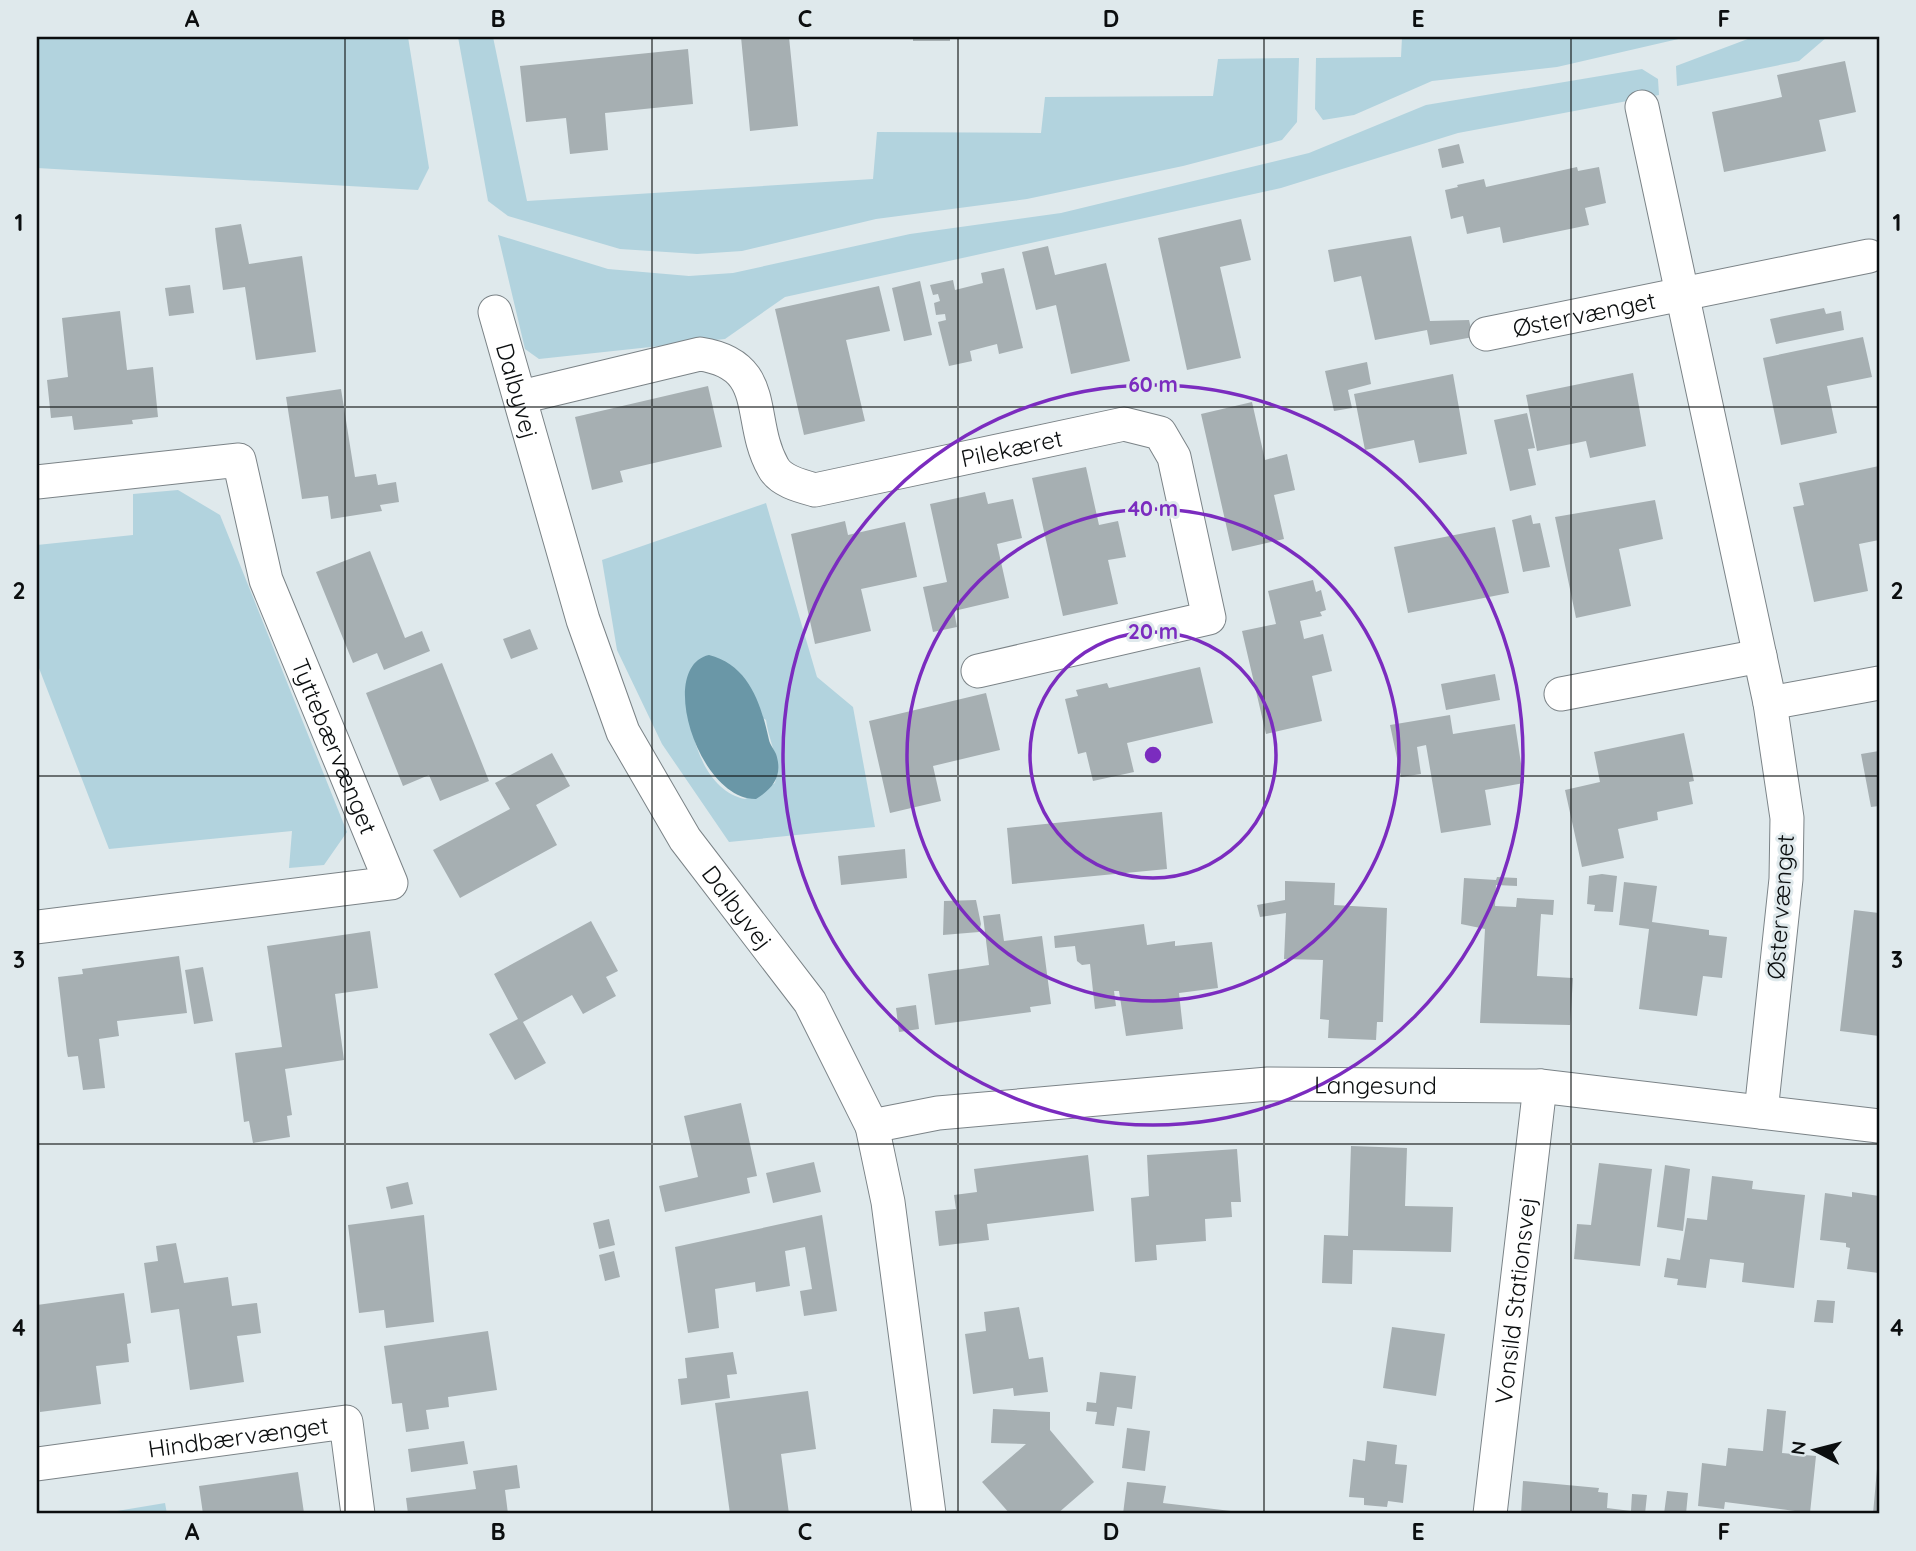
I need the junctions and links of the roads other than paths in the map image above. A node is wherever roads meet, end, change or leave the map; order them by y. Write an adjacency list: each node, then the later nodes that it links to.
1 (1642, 107): 3 (street, Østervænget)
2 (1869, 256): 3 (street, Østervænget)
3 (1682, 294): 5 (street, Østervænget); 8 (street, Østervænget)
4 (495, 312): 6 (street, Dalbyvej)
5 (1486, 334)
6 (521, 397): 9 (street, Pilekæret); 16 (street, Dalbyvej)
7 (37, 482): 13 (street, Tyttebærvænget)
8 (1760, 656): 11 (street); 12 (street, Østervænget)
9 (978, 671)
10 (1879, 683): 12 (street)
11 (1561, 694)
12 (1770, 703): 15 (street, Østervænget)
13 (37, 927)
14 (1540, 1086): 15 (street, Langesund); 16 (street, Langesund); 21 (street, Vonsild Stationsvej)
15 (1762, 1112): 17 (street, Langesund)
16 (872, 1126): 20 (street, Dalbyvej)
17 (1879, 1126)
18 (37, 1464): 19 (street, Hindbærvænget)
19 (359, 1514)
20 (929, 1514)
21 (1490, 1514)

